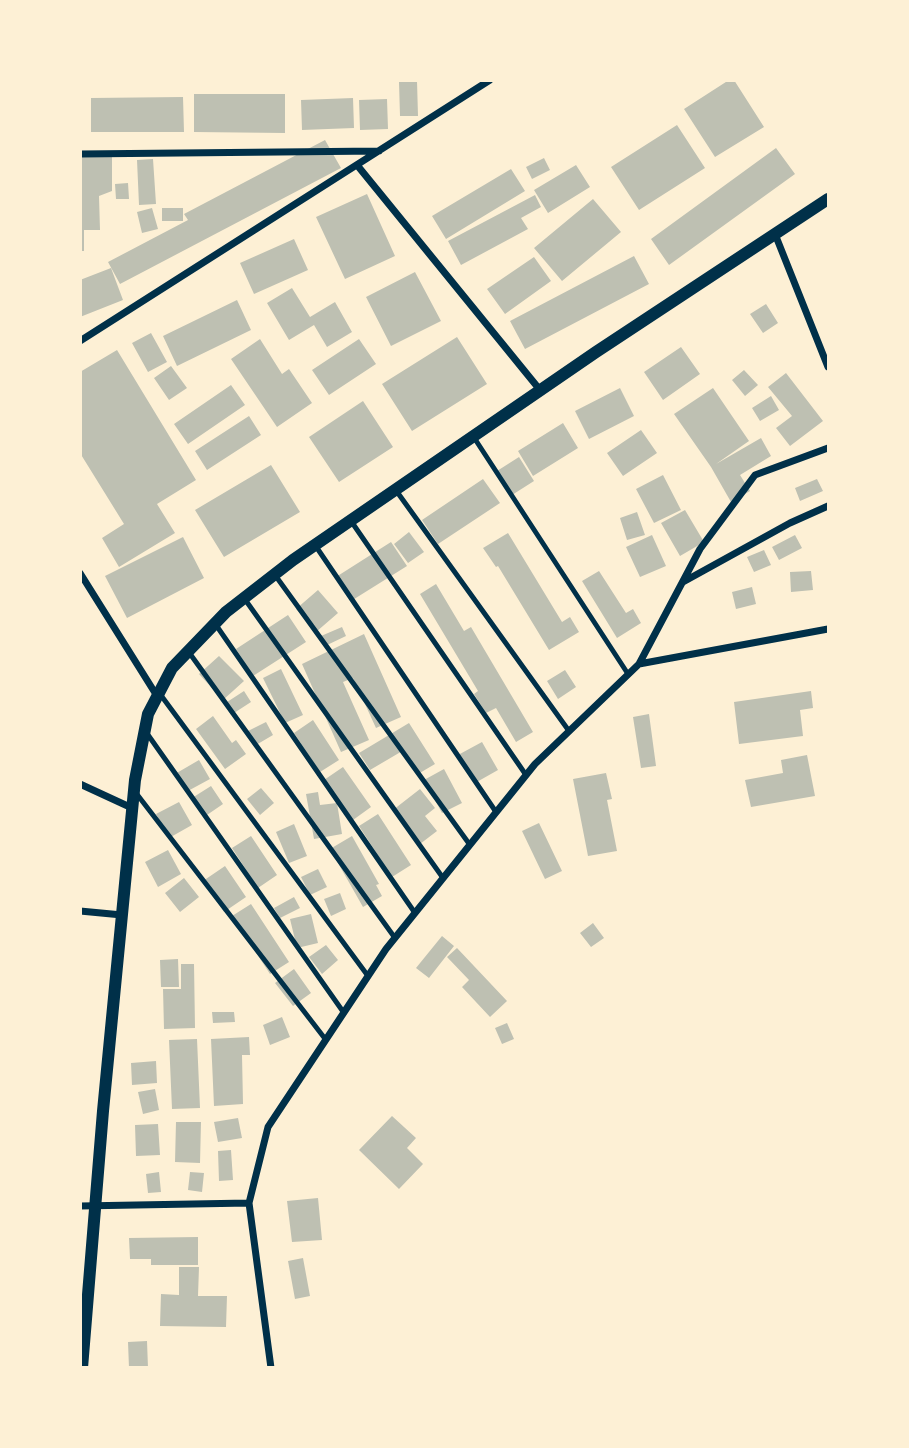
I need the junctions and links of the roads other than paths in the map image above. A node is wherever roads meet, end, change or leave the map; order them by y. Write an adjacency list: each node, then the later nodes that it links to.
1 (490, 80): 2 (street)
2 (380, 151): 3 (street); 4 (street)
3 (80, 154)
4 (357, 165): 7 (street); 9 (street)
5 (828, 199): 6 (street)
6 (775, 234): 8 (street); 9 (street)
7 (80, 341)
8 (828, 368)
9 (540, 390): 10 (street)
10 (473, 436): 12 (street); 24 (lane)
11 (828, 448): 18 (street)
12 (396, 489): 14 (street); 27 (lane)
13 (828, 506): 18 (street)
14 (350, 520): 15 (street); 28 (lane)
15 (315, 545): 17 (street); 32 (lane)
16 (80, 573): 25 (street)
17 (274, 574): 19 (street); 33 (lane)
18 (682, 582): 23 (street)
19 (244, 598): 20 (street); 34 (lane)
20 (215, 623): 22 (street); 36 (lane)
21 (828, 629): 23 (street)
22 (188, 651): 25 (street); 38 (lane)
23 (639, 664): 24 (street)
24 (628, 674): 27 (street)
25 (158, 694): 26 (street); 39 (lane)
26 (145, 730): 30 (street); 40 (lane)
27 (569, 731): 28 (street)
28 (526, 775): 32 (street)
29 (80, 784): 31 (street)
30 (134, 789): 31 (street); 41 (lane)
31 (132, 808): 37 (street)
32 (496, 812): 33 (street)
33 (470, 845): 34 (street)
34 (443, 878): 36 (street)
35 (80, 911): 37 (street)
36 (415, 913): 38 (street)
37 (121, 915): 44 (street)
38 (396, 938): 39 (street)
39 (368, 976): 40 (street)
40 (344, 1013): 41 (street)
41 (326, 1040): 42 (street)
42 (249, 1203): 44 (street); 46 (street)
43 (80, 1206): 44 (street)
44 (94, 1206): 45 (street)
45 (82, 1367)
46 (271, 1367)

